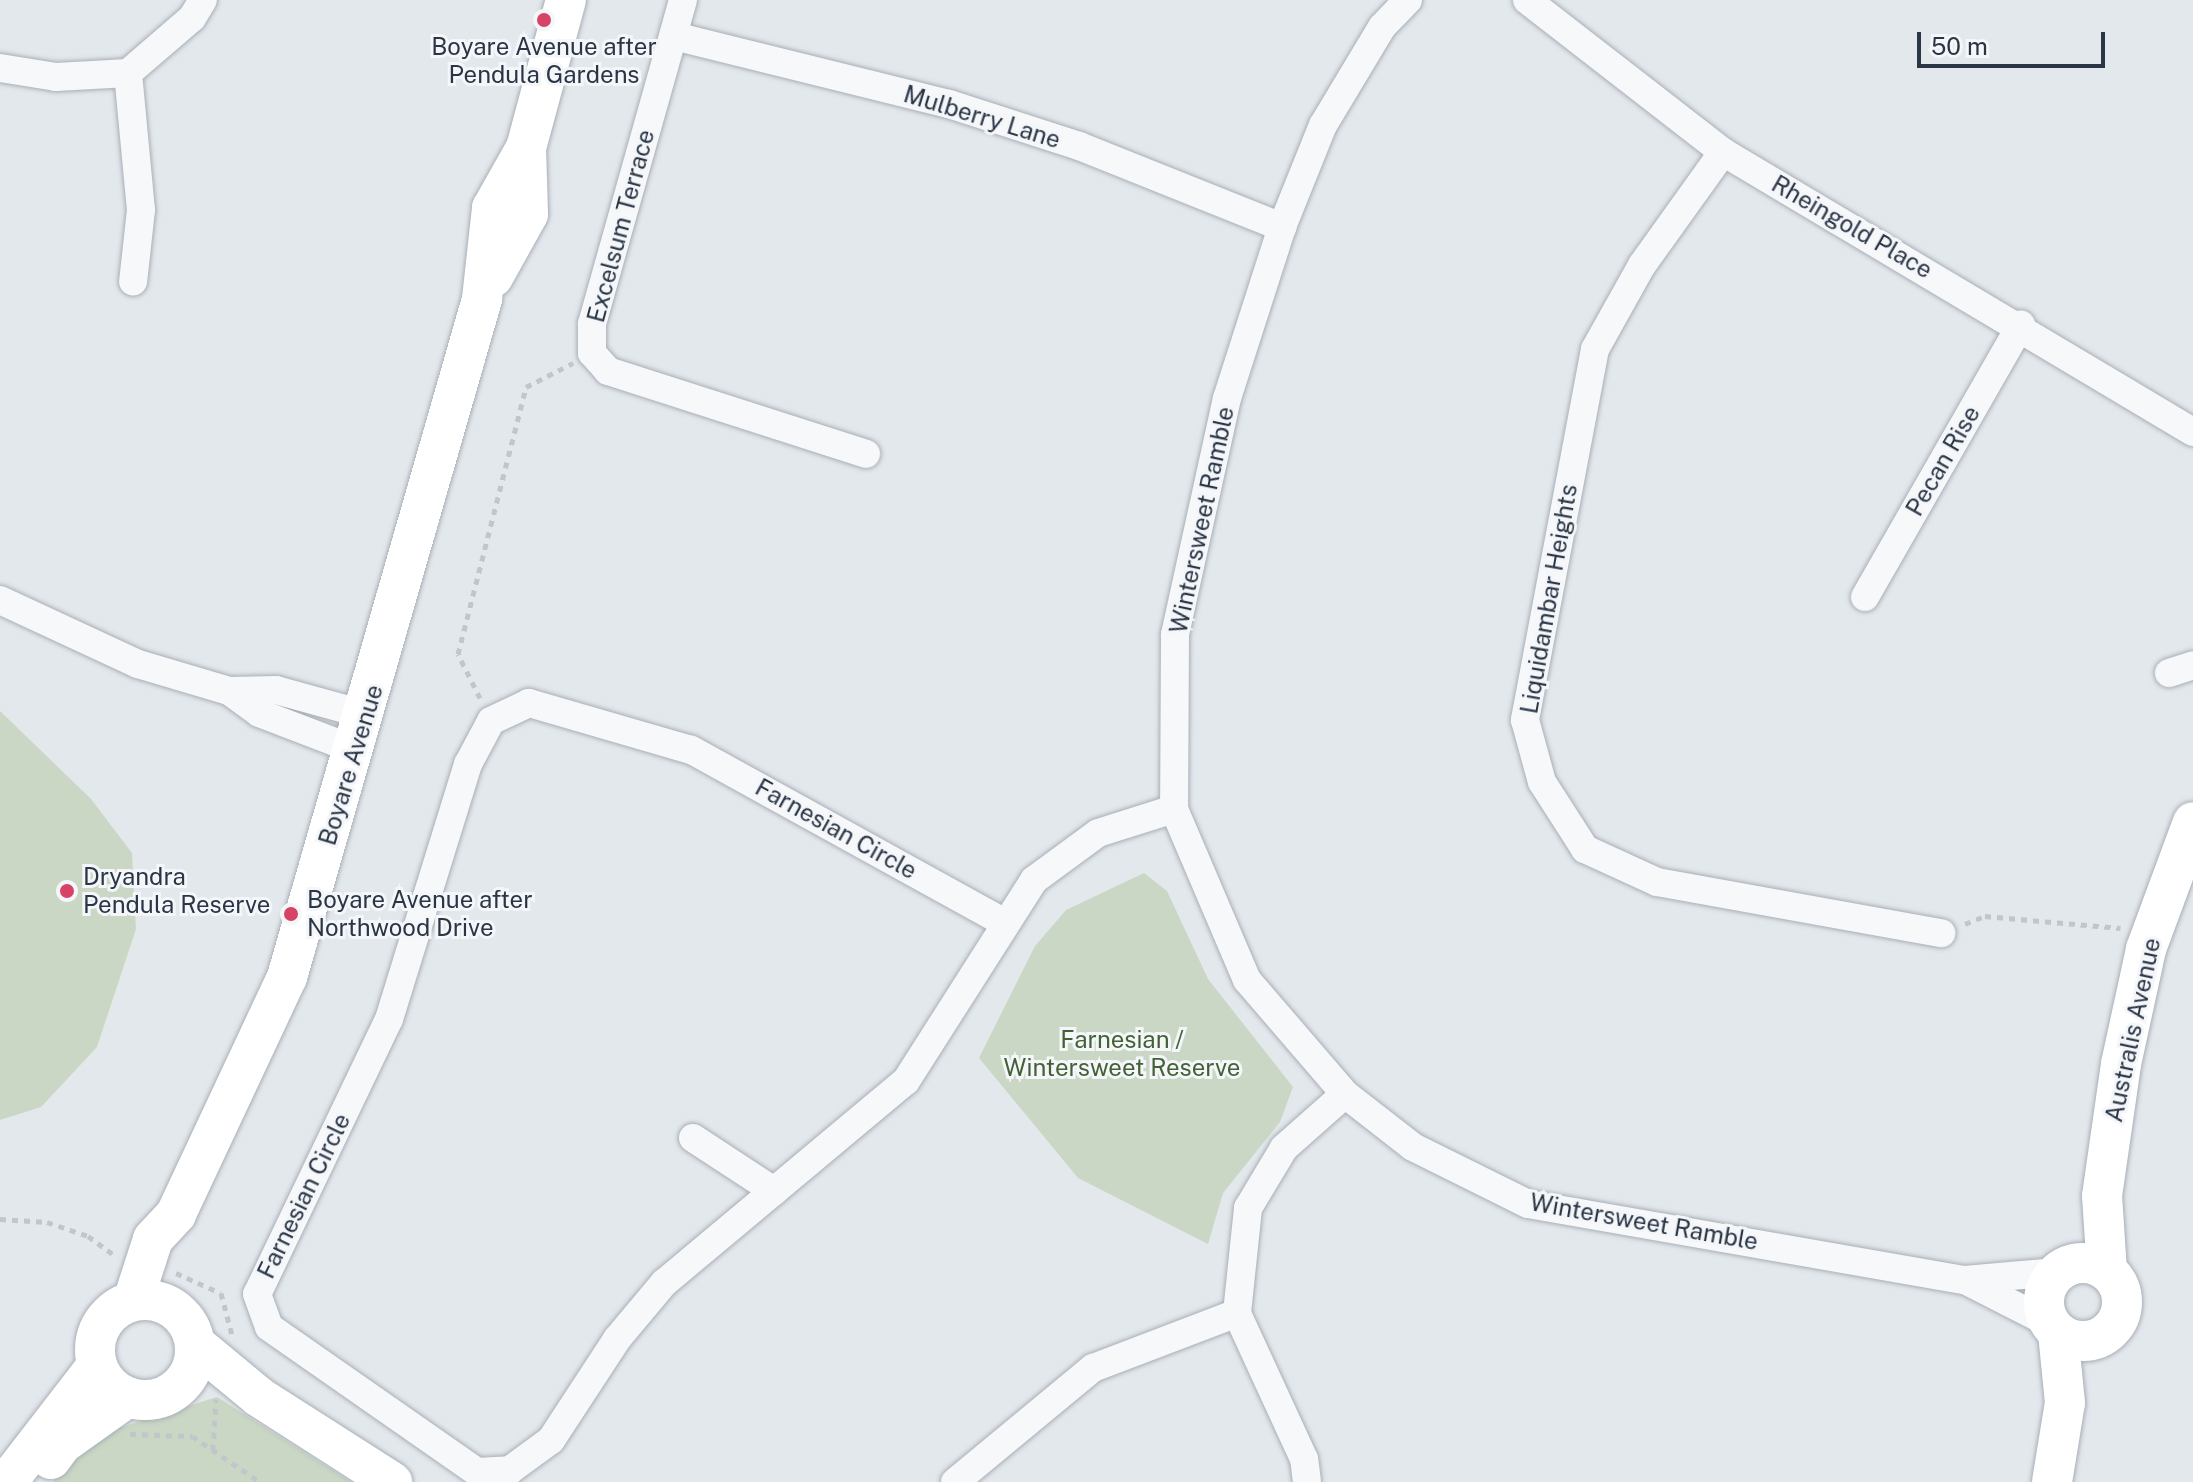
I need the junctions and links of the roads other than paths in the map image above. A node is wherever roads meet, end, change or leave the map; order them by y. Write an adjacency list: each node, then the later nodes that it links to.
1 (203, 0): 8 (street)
2 (566, 0): 17 (street, Boyare Avenue)
3 (683, 0): 6 (street, Excelsum Terrace)
4 (1408, 0): 10 (street, Wintersweet Ramble)
5 (1527, 0): 9 (street, Rheingold Place)
6 (674, 36): 10 (street, Mulberry Lane); 14 (street, Excelsum Terrace)
7 (0, 68): 8 (street)
8 (128, 73): 11 (street)
9 (1723, 152): 12 (street, Rheingold Place); 21 (street, Liquidambar Heights)
10 (1282, 227): 18 (street, Wintersweet Ramble)
11 (133, 282)
12 (2021, 325): 13 (street, Rheingold Place); 15 (street, Pecan Rise)
13 (2193, 432)
14 (866, 454)
15 (1865, 597)
16 (0, 600): 17 (street)
17 (361, 733): 29 (street, Boyare Avenue)
18 (1174, 809): 20 (street, Farnesian Circle); 22 (street, Wintersweet Ramble)
19 (2193, 822): 25 (street, Australis Avenue)
20 (1005, 923): 24 (street, Farnesian Circle); 24 (street, Farnesian Circle)
21 (1941, 933)
22 (1345, 1094): 28 (street, Wintersweet Ramble); 30 (street)
23 (693, 1138): 24 (street)
24 (774, 1191)
25 (2102, 1196): 26 (street, Australis Avenue); 27 (street, Australis Avenue)
26 (2063, 1269): 27 (street); 28 (street, Wintersweet Ramble); 31 (street)
27 (2107, 1271): 32 (street)
28 (1965, 1280): 31 (street, Wintersweet Ramble)
29 (155, 1286): 33 (street); 34 (street)
30 (1237, 1313): 40 (street); 41 (street)
31 (2053, 1328): 32 (street); 35 (street)
32 (2097, 1339): 35 (street)
33 (96, 1367): 36 (street); 37 (street)
34 (203, 1372): 36 (street); 39 (street)
35 (2065, 1403): 42 (street)
36 (114, 1408): 38 (street)
37 (7, 1482)
38 (35, 1482)
39 (392, 1482)
40 (955, 1482)
41 (1307, 1482)
42 (2052, 1482)

